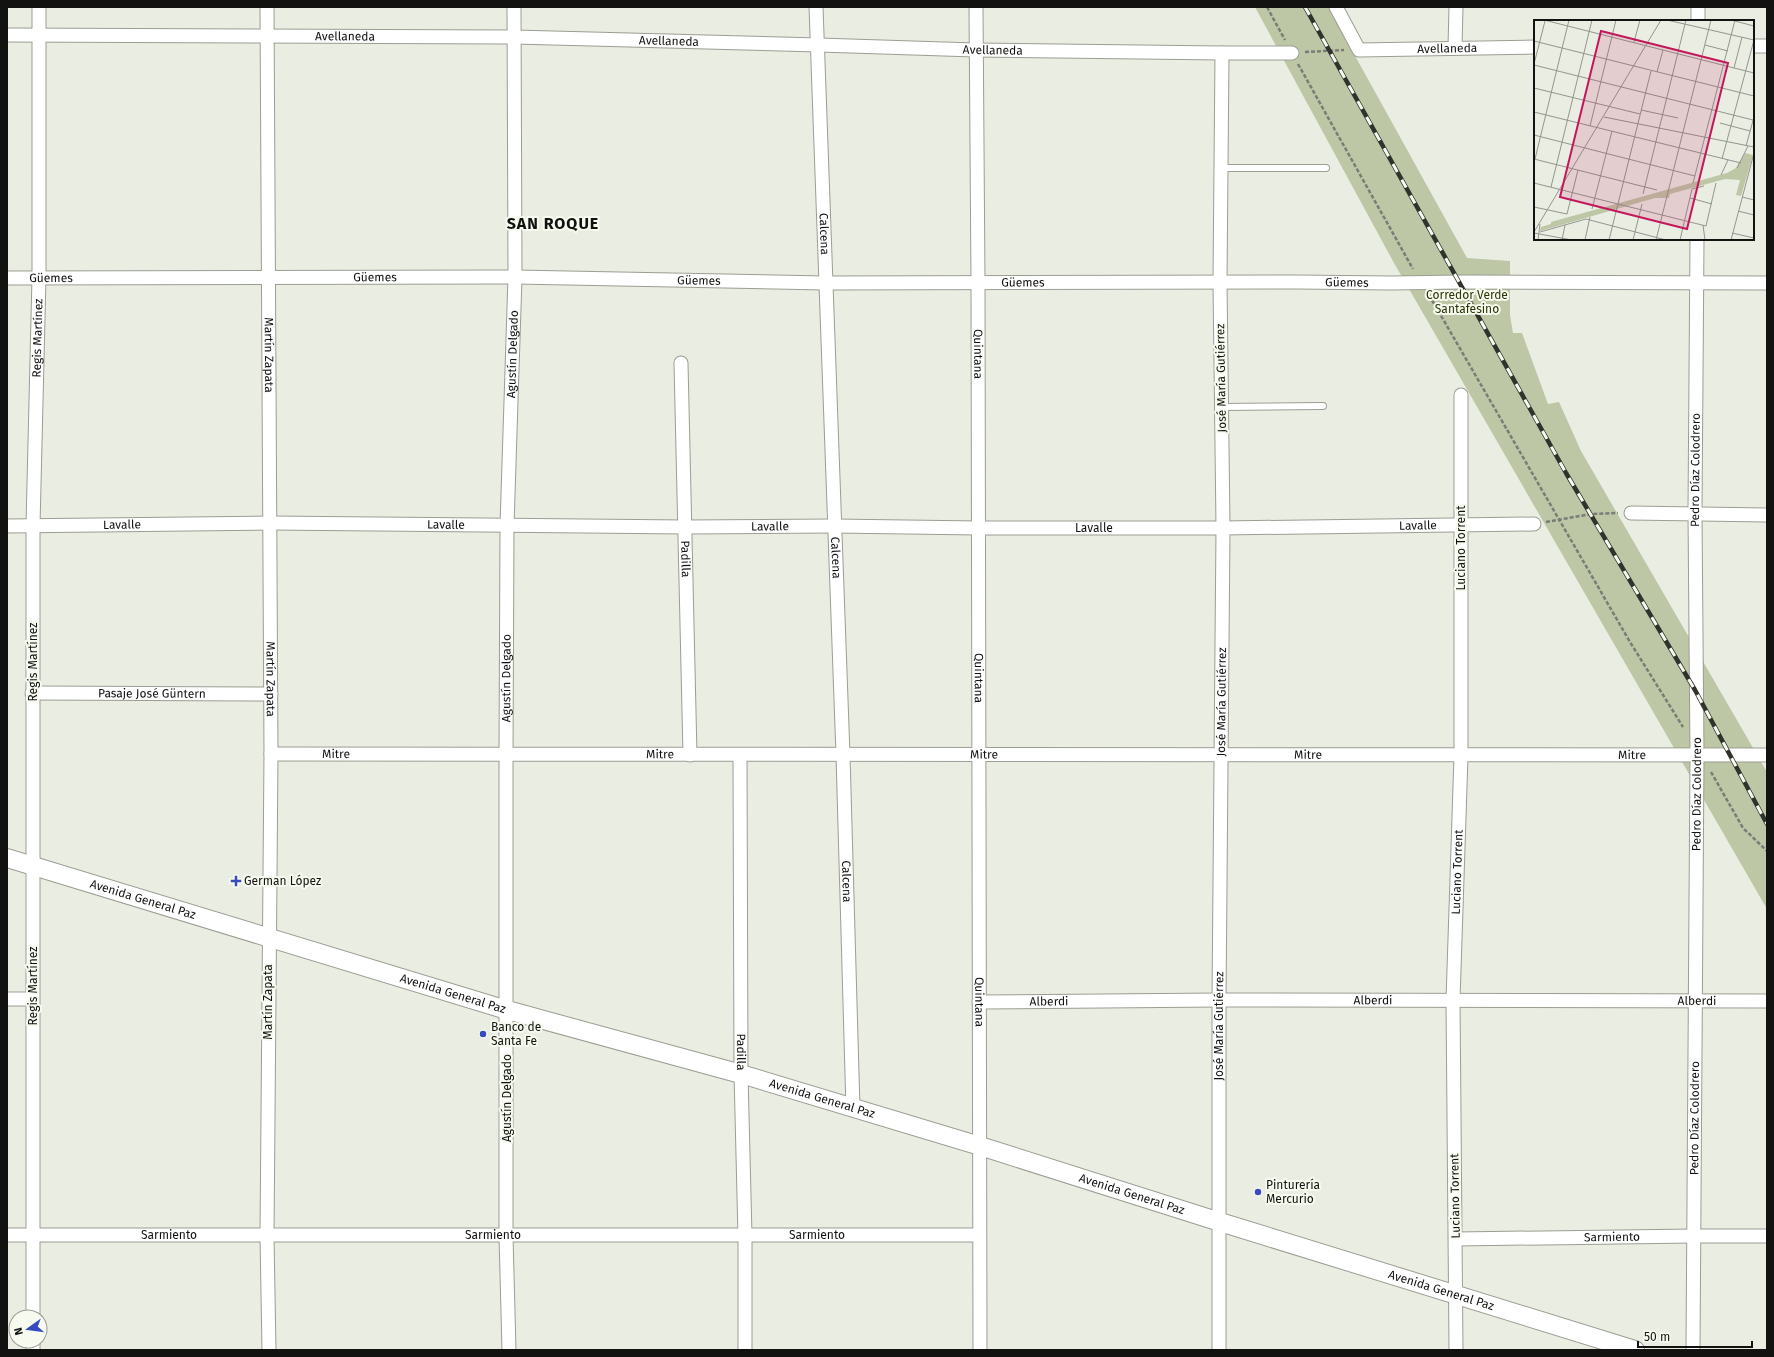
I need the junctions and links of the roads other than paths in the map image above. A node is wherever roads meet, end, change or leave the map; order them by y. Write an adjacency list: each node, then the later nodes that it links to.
1 (39, 7): 11 (street, Regis Martínez)
2 (267, 7): 12 (street, Martín Zapata)
3 (514, 7): 13 (street, Agustín Delgado)
4 (816, 7): 14 (street, Calcena)
5 (976, 7): 19 (street, Quintana)
6 (1336, 7): 17 (street, Avellaneda)
7 (1456, 7): 17 (street)
8 (1698, 7): 9 (street)
9 (1698, 20)
10 (7, 35): 11 (street, Avellaneda)
11 (39, 36): 12 (street, Avellaneda); 25 (street, Regis Martínez)
12 (268, 36): 13 (street, Avellaneda); 26 (street, Martín Zapata)
13 (514, 37): 14 (street, Avellaneda); 27 (street, Agustín Delgado)
14 (818, 44): 19 (street, Avellaneda); 31 (street, Calcena)
15 (1754, 46): 16 (street)
16 (1767, 46)
17 (1455, 47): 18 (street, Avellaneda)
18 (1534, 47)
19 (975, 50): 20 (street, Avellaneda); 29 (street, Quintana)
20 (1222, 53): 21 (street, Avellaneda); 22 (street, José María Gutiérrez)
21 (1292, 53)
22 (1221, 168): 23 (lane); 30 (street, José María Gutiérrez)
23 (1326, 168)
24 (1696, 240): 32 (street, Pedro Díaz Colodrero)
25 (39, 277): 26 (street, Güemes); 28 (street, Güemes); 45 (street, Regis Martínez)
26 (268, 277): 27 (street, Güemes); 41 (street, Martín Zapata)
27 (515, 277): 31 (street, Güemes); 46 (street, Agustín Delgado)
28 (7, 278)
29 (978, 282): 30 (street, Güemes); 31 (street, Güemes); 49 (street, Quintana)
30 (1220, 282): 32 (street, Güemes); 37 (street, José María Gutiérrez)
31 (825, 283): 47 (street, Calcena)
32 (1696, 283): 33 (street, Güemes); 39 (street, Pedro Díaz Colodrero)
33 (1767, 283)
34 (681, 363): 48 (street, Padilla)
35 (1461, 395): 43 (street, Luciano Torrent)
36 (1323, 406): 37 (lane)
37 (1222, 407): 50 (street, José María Gutiérrez)
38 (1631, 513): 39 (street)
39 (1695, 513): 40 (street); 55 (street, Pedro Díaz Colodrero)
40 (1767, 515)
41 (270, 523): 45 (street, Lavalle); 46 (street, Lavalle); 52 (street, Martín Zapata)
42 (1534, 524): 43 (street, Lavalle)
43 (1461, 525): 50 (street, Lavalle); 62 (street, Luciano Torrent)
44 (7, 526): 45 (street, Lavalle)
45 (33, 526): 51 (street, Regis Martínez)
46 (507, 526): 48 (street, Lavalle); 54 (street, Agustín Delgado)
47 (834, 526): 48 (street, Lavalle); 49 (street, Lavalle); 58 (street, Calcena)
48 (686, 527): 56 (street, Padilla)
49 (979, 528): 50 (street, Lavalle); 59 (street, Quintana)
50 (1223, 528): 61 (street, José María Gutiérrez)
51 (32, 693): 52 (street, Pasaje José Güntern); 64 (street, Regis Martínez)
52 (271, 694): 53 (street, Martín Zapata)
53 (271, 754): 54 (street, Mitre); 65 (street, Martín Zapata)
54 (506, 754): 56 (street, Mitre); 73 (street, Agustín Delgado)
55 (1698, 754): 60 (street, Mitre); 62 (street, Mitre); 70 (street, Pedro Díaz Colodrero)
56 (690, 755): 57 (street, Mitre)
57 (740, 755): 58 (street, Mitre); 74 (street, Padilla)
58 (843, 755): 59 (street, Mitre); 75 (street, Calcena)
59 (979, 755): 61 (street, Mitre); 72 (street, Quintana)
60 (1767, 755)
61 (1221, 756): 62 (street, Mitre); 68 (street, José María Gutiérrez)
62 (1461, 756): 69 (street, Luciano Torrent)
63 (7, 858): 64 (main road, Avenida General Paz)
64 (33, 866): 65 (main road, Avenida General Paz); 67 (street, Regis Martínez)
65 (269, 938): 73 (main road, Avenida General Paz); 81 (street, Martín Zapata)
66 (7, 999): 67 (street)
67 (32, 999): 79 (street, Regis Martínez)
68 (1219, 1000): 69 (street, Alberdi); 72 (street, Alberdi); 77 (street, José María Gutiérrez)
69 (1453, 1000): 70 (street, Alberdi); 86 (street, Luciano Torrent)
70 (1695, 1000): 71 (street, Alberdi); 84 (street, Pedro Díaz Colodrero)
71 (1767, 1001)
72 (979, 1002): 76 (street, Quintana)
73 (507, 1010): 74 (main road, Avenida General Paz); 82 (street, Agustín Delgado)
74 (741, 1074): 75 (main road, Avenida General Paz); 83 (street, Padilla)
75 (853, 1109): 76 (main road, Avenida General Paz)
76 (980, 1146): 77 (main road, Avenida General Paz); 80 (street, Quintana)
77 (1220, 1222): 87 (main road, Avenida General Paz); 93 (street, José María Gutiérrez)
78 (7, 1235): 79 (street, Sarmiento)
79 (32, 1235): 81 (street, Sarmiento); 88 (street, Regis Martínez)
80 (980, 1235): 83 (street, Sarmiento); 92 (street, Quintana)
81 (267, 1236): 82 (street, Sarmiento); 89 (street, Martín Zapata)
82 (506, 1236): 83 (street, Sarmiento); 90 (street, Agustín Delgado)
83 (745, 1236): 91 (street, Padilla)
84 (1694, 1236): 85 (street, Sarmiento); 86 (street, Sarmiento); 96 (street, Pedro Díaz Colodrero)
85 (1767, 1236)
86 (1456, 1239): 87 (street, Luciano Torrent)
87 (1456, 1294): 94 (street, Luciano Torrent); 95 (main road, Avenida General Paz)
88 (33, 1309)
89 (268, 1350)
90 (509, 1350)
91 (745, 1350)
92 (980, 1350)
93 (1219, 1350)
94 (1456, 1350)
95 (1635, 1350)
96 (1692, 1350)

